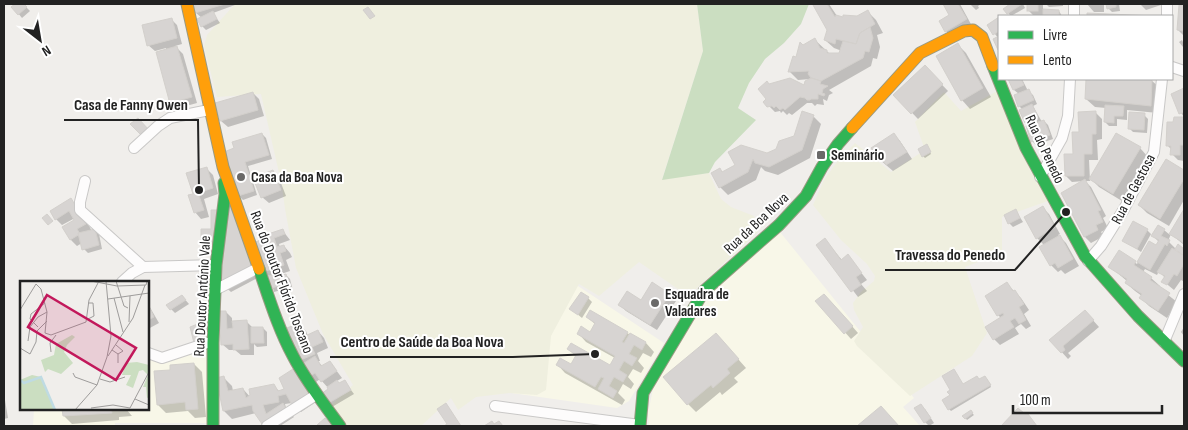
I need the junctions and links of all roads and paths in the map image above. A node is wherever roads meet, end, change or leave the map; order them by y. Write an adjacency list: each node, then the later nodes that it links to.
1 (187, 4): 7 (street)
2 (973, 30): 3 (street, Rua do Penedo); 25 (street, Rua da Boa Nova)
3 (998, 77)
4 (999, 80): 10 (street, Rua do Penedo)
5 (1070, 80): 10 (street)
6 (1162, 80): 12 (street, Rua de Gestosa)
7 (209, 110): 8 (street); 9 (street)
8 (134, 148)
9 (223, 167): 13 (street, Rua Doutor António Vale); 15 (street, Rua do Doutor Flórido Toscano)
10 (1040, 177): 12 (street, Rua do Penedo)
11 (84, 181): 14 (street)
12 (1088, 261): 19 (street, Rua do Penedo)
13 (216, 265): 14 (street); 17 (street, Rua Doutor António Vale)
14 (143, 267): 16 (street)
15 (258, 268): 17 (street); 23 (street, Rua do Doutor Flórido Toscano)
16 (123, 281)
17 (215, 290): 20 (street, Rua Doutor António Vale)
18 (1184, 294): 19 (street)
19 (1164, 342): 22 (street, Rua do Penedo)
20 (213, 343): 21 (street); 26 (street, Rua Doutor António Vale)
21 (149, 353)
22 (1184, 362)
23 (316, 396): 27 (street); 28 (street, Rua do Doutor Flórido Toscano)
24 (495, 406): 25 (street)
25 (640, 425)
26 (213, 426)
27 (267, 426)
28 (340, 426)

